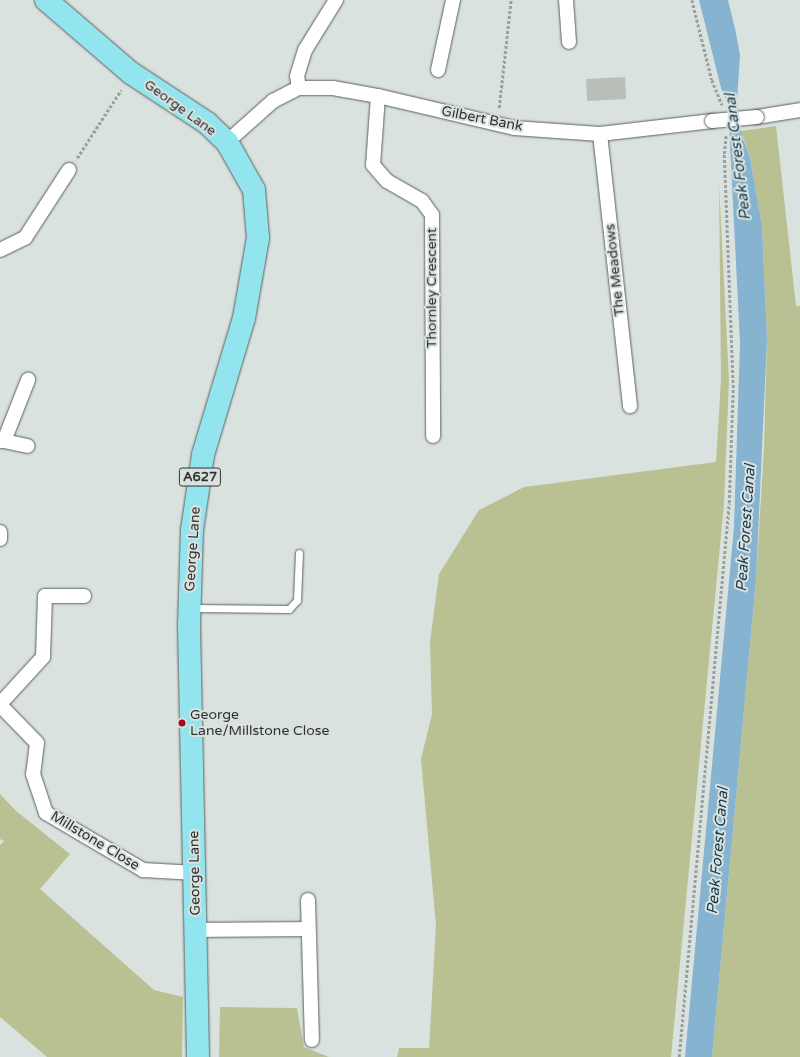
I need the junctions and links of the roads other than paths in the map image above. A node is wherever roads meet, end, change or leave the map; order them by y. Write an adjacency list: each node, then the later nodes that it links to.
1 (46, 0): 11 (main road, George Lane / A627)
2 (336, 0): 7 (street)
3 (453, 0): 6 (street)
4 (566, 0): 5 (street)
5 (568, 42)
6 (438, 70)
7 (299, 88): 8 (street, Gilbert Bank); 11 (street, Gilbert Bank)
8 (378, 96): 10 (street, Gilbert Bank); 16 (street, Thornley Crescent)
9 (800, 110): 10 (street, Gilbert Bank, bridge)
10 (600, 134): 15 (street, The Meadows)
11 (227, 142): 23 (main road, George Lane / A627)
12 (68, 170): 13 (street)
13 (0, 250)
14 (28, 380): 17 (street)
15 (630, 406)
16 (433, 436)
17 (2, 441): 18 (street)
18 (27, 446)
19 (0, 532): 20 (street)
20 (0, 539)
21 (299, 552): 23 (lane)
22 (84, 596): 24 (street, Millstone Close)
23 (189, 608): 25 (main road, George Lane / A627)
24 (0, 705): 25 (street, Millstone Close)
25 (196, 873): 28 (main road, George Lane / A627)
26 (308, 900): 27 (street)
27 (308, 929): 28 (street); 29 (street)
28 (196, 930): 30 (main road, George Lane / A627)
29 (312, 1040)
30 (198, 1057)

